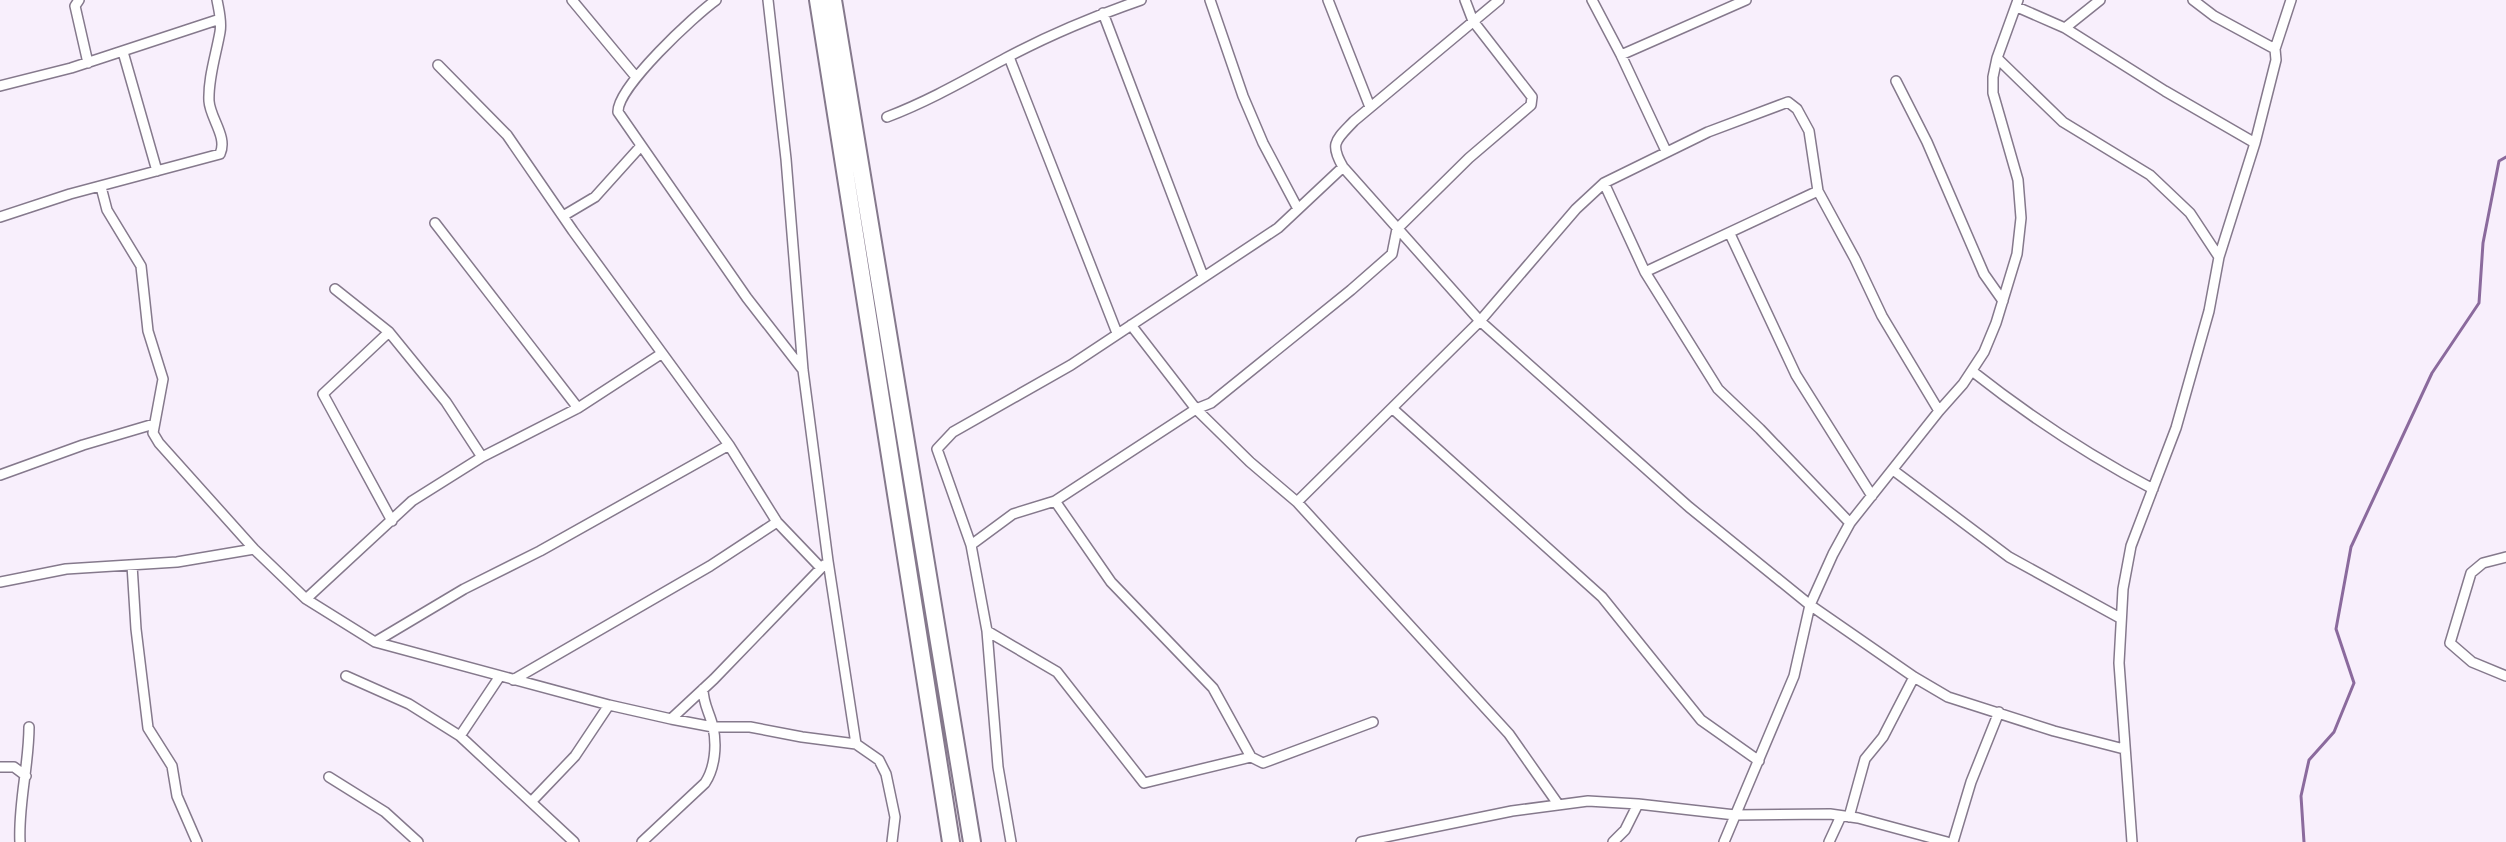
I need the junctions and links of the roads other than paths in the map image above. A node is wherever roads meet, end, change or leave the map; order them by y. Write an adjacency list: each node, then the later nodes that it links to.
1 (79, 0): 28 (street)
2 (217, 0): 20 (street)
3 (572, 0): 30 (street)
4 (716, 0): 30 (street)
5 (768, 0): 59 (street)
6 (818, 0): 119 (highway)
7 (833, 0): 120 (highway)
8 (1141, 0): 19 (street)
9 (1210, 0): 43 (street)
10 (1329, 0): 33 (street)
11 (1465, 0): 21 (street)
12 (1499, 0): 21 (street)
13 (1592, 0): 25 (street)
14 (1746, 0): 25 (street)
15 (2100, 0): 22 (street)
16 (2193, 0): 23 (street)
17 (2291, 0): 23 (street)
18 (2017, 4): 22 (street); 27 (street)
19 (1103, 13): 26 (street); 51 (street)
20 (220, 19): 24 (street); 39 (street)
21 (1473, 21): 33 (street); 47 (street)
22 (2065, 28): 35 (street)
23 (2276, 49): 35 (street)
24 (123, 52): 28 (street); 39 (street)
25 (1621, 55): 37 (street)
26 (1009, 57): 34 (street); 57 (street)
27 (1997, 58): 49 (street); 53 (street)
28 (88, 63): 32 (street)
29 (438, 64): 44 (street)
30 (636, 77): 36 (street)
31 (1896, 81): 53 (street)
32 (0, 86)
33 (1370, 107): 38 (street)
34 (887, 117)
35 (2255, 143): 49 (street)
36 (640, 147): 44 (street); 59 (street)
37 (1666, 151): 40 (street); 42 (street)
38 (1343, 167): 43 (street); 47 (street)
39 (157, 171): 41 (street)
40 (1604, 183): 50 (street); 54 (street)
41 (101, 187): 45 (street); 65 (street)
42 (1818, 191): 48 (street); 64 (street)
43 (1298, 209): 51 (street)
44 (563, 216): 58 (street)
45 (0, 217)
46 (435, 223): 61 (street)
47 (1397, 229): 54 (street); 62 (street)
48 (1730, 234): 50 (street); 71 (street)
49 (2219, 257): 70 (street)
50 (1645, 272): 76 (street)
51 (1203, 276): 55 (street)
52 (335, 289): 56 (street)
53 (2003, 301): 60 (street)
54 (1480, 321): 63 (street); 84 (street)
55 (1131, 325): 57 (street); 62 (street)
56 (389, 332): 67 (street); 74 (street)
57 (1117, 333): 77 (street)
58 (662, 354): 61 (street); 66 (street)
59 (803, 370): 80 (street)
60 (1972, 370): 64 (street); 70 (street)
61 (578, 408): 67 (street)
62 (1196, 409): 72 (street); 73 (street)
63 (1393, 409): 73 (street); 104 (street)
64 (1939, 411): 68 (street)
65 (154, 424): 69 (street); 78 (street)
66 (729, 445): 75 (street); 87 (street)
67 (482, 457): 74 (street)
68 (1893, 470): 71 (street); 85 (street)
69 (0, 475)
70 (2153, 489): 85 (street)
71 (1872, 496): 76 (street)
72 (1055, 501): 77 (street); 103 (street)
73 (1297, 502): 109 (street)
74 (392, 521): 83 (street)
75 (777, 522): 80 (street); 92 (street)
76 (1850, 523): 84 (street)
77 (971, 544): 86 (street)
78 (254, 549): 81 (street); 83 (street)
79 (2506, 557): 90 (street)
80 (824, 564): 93 (street); 101 (street)
81 (132, 565): 82 (street); 114 (street)
82 (0, 582)
83 (306, 599): 87 (street)
84 (1810, 605): 91 (street); 104 (street)
85 (2121, 618): 102 (street)
86 (987, 631): 103 (street); 121 (street)
87 (375, 642): 89 (street)
88 (346, 676): 100 (street)
89 (500, 676): 92 (street); 100 (street)
90 (2506, 676)
91 (1914, 678): 95 (street); 112 (street)
92 (513, 680): 94 (street)
93 (703, 689): 96 (street); 99 (street)
94 (609, 705): 96 (street); 108 (street)
95 (1999, 712): 102 (street); 127 (street)
96 (671, 719): 99 (street)
97 (1373, 722): 103 (street)
98 (29, 727): 106 (street)
99 (713, 727): 101 (street); 117 (street)
100 (460, 736): 108 (street)
101 (856, 744): 118 (street)
102 (2124, 750): 128 (street)
103 (1251, 758)
104 (1759, 760): 111 (street)
105 (0, 767): 106 (street)
106 (26, 776): 113 (street)
107 (329, 777): 115 (street)
108 (532, 801): 116 (street)
109 (1558, 804): 110 (street); 122 (street)
110 (1638, 804): 111 (street); 123 (street)
111 (1735, 815): 112 (street); 124 (street)
112 (1845, 816): 125 (street); 126 (street)
113 (20, 842)
114 (197, 842)
115 (418, 842)
116 (574, 842)
117 (642, 842)
118 (892, 842)
119 (951, 842)
120 (972, 842)
121 (1011, 842)
122 (1361, 842)
123 (1613, 842)
124 (1724, 842)
125 (1829, 842)
126 (1947, 842)
127 (1953, 842)
128 (2132, 842)

